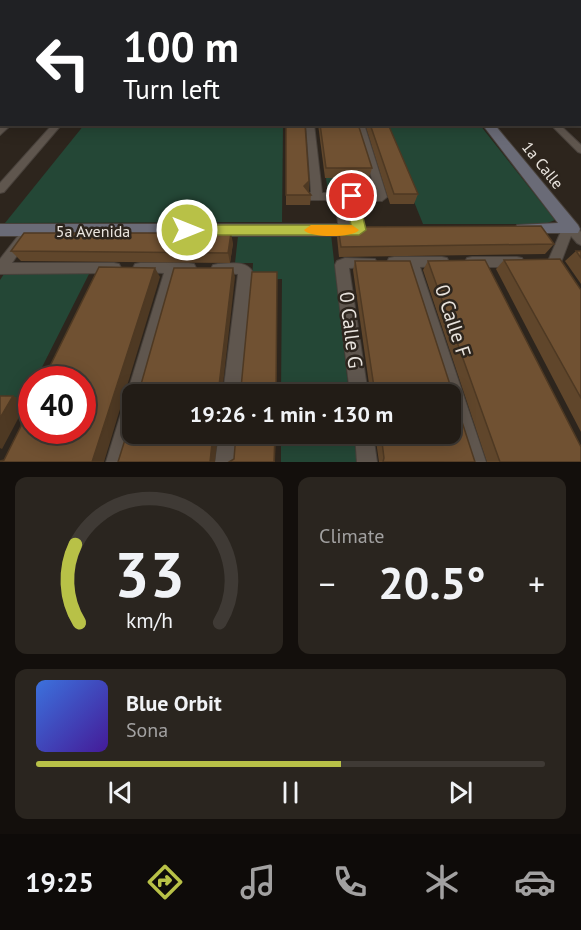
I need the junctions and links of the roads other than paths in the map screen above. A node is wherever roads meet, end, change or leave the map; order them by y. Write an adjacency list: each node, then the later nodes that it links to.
1 (56, 126): 7 (street)
2 (310, 126): 8 (street)
3 (361, 126): 8 (street)
4 (489, 126): 13 (street, 1a Calle)
5 (556, 126): 6 (street)
6 (581, 150)
7 (0, 190)
8 (346, 196): 11 (street)
9 (510, 229): 13 (street)
10 (0, 230): 12 (street, 5a Avenida)
11 (358, 230): 12 (street, 5a Avenida)
12 (28, 231): 18 (street)
13 (575, 232): 15 (street)
14 (412, 262): 15 (street); 23 (street, 0 Calle G); 30 (street, 0 Calle F)
15 (483, 262): 19 (street)
16 (101, 268): 17 (street); 18 (street); 20 (street)
17 (172, 268): 21 (street); 22 (street)
18 (1, 269)
19 (493, 283)
20 (91, 288)
21 (138, 384)
22 (233, 384)
23 (358, 384)
24 (122, 441): 27 (street)
25 (227, 444): 28 (street)
26 (365, 444): 29 (street)
27 (116, 462)
28 (225, 462)
29 (367, 462)
30 (476, 462)

